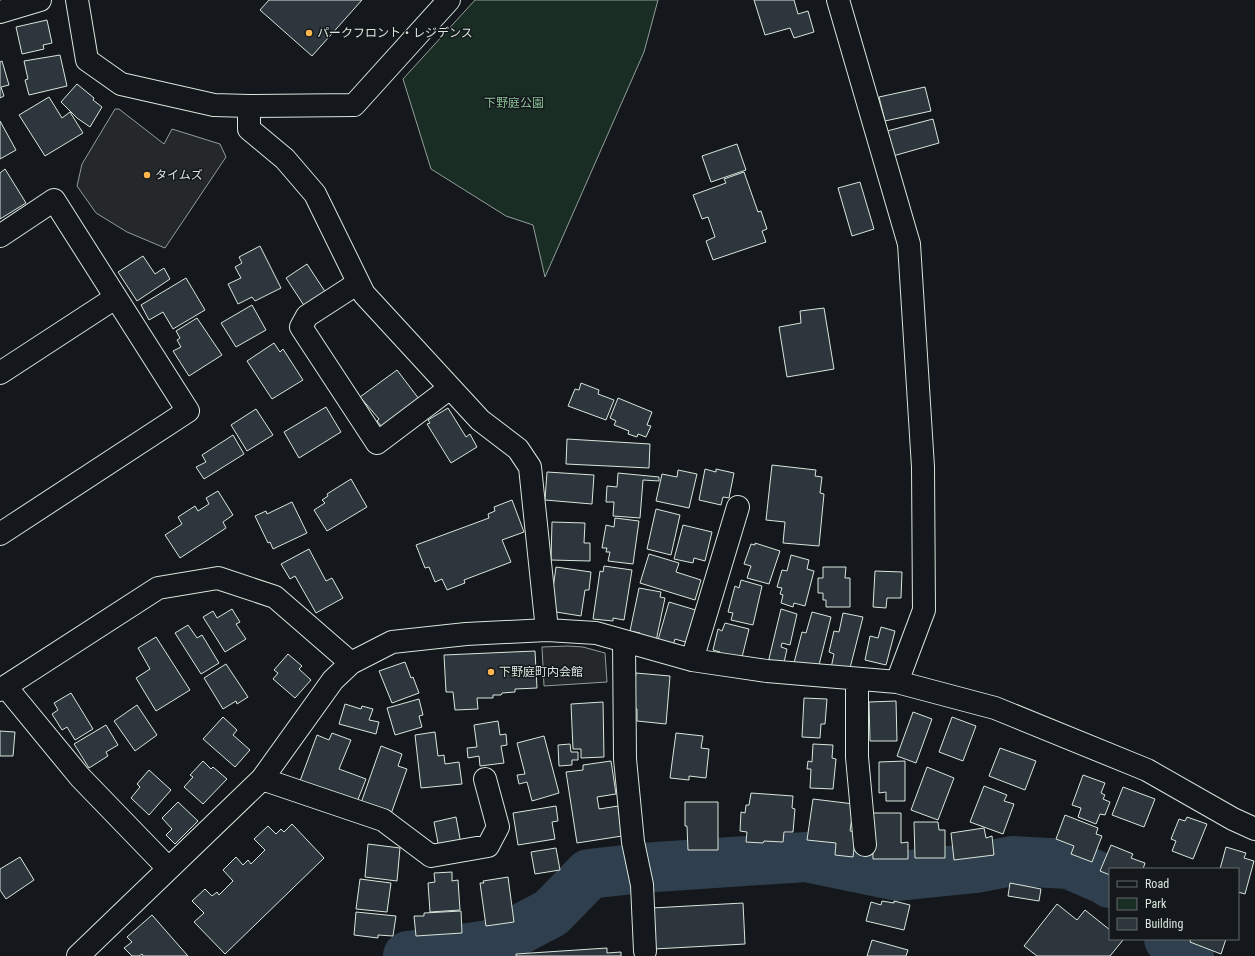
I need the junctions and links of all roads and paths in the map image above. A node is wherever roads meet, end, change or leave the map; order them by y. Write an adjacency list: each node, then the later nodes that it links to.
1 (40, 0): 5 (street)
2 (77, 0): 6 (street)
3 (449, 0): 6 (street)
4 (838, 0): 19 (street)
5 (0, 12)
6 (250, 106): 8 (street)
7 (0, 236): 9 (street)
8 (358, 283): 11 (street); 11 (street)
9 (115, 298): 10 (street); 13 (street)
10 (0, 373)
11 (450, 388): 14 (street)
12 (738, 507): 16 (street)
13 (0, 534)
14 (547, 630): 15 (street); 17 (street)
15 (624, 641): 16 (street); 26 (street)
16 (692, 660): 18 (street)
17 (351, 663): 20 (street); 21 (street)
18 (857, 679): 19 (street); 24 (street)
19 (897, 682): 23 (street)
20 (3, 689): 25 (street)
21 (262, 779): 22 (street); 25 (street)
22 (485, 779)
23 (1255, 829)
24 (865, 845)
25 (168, 868): 27 (street)
26 (645, 951)
27 (78, 956)

